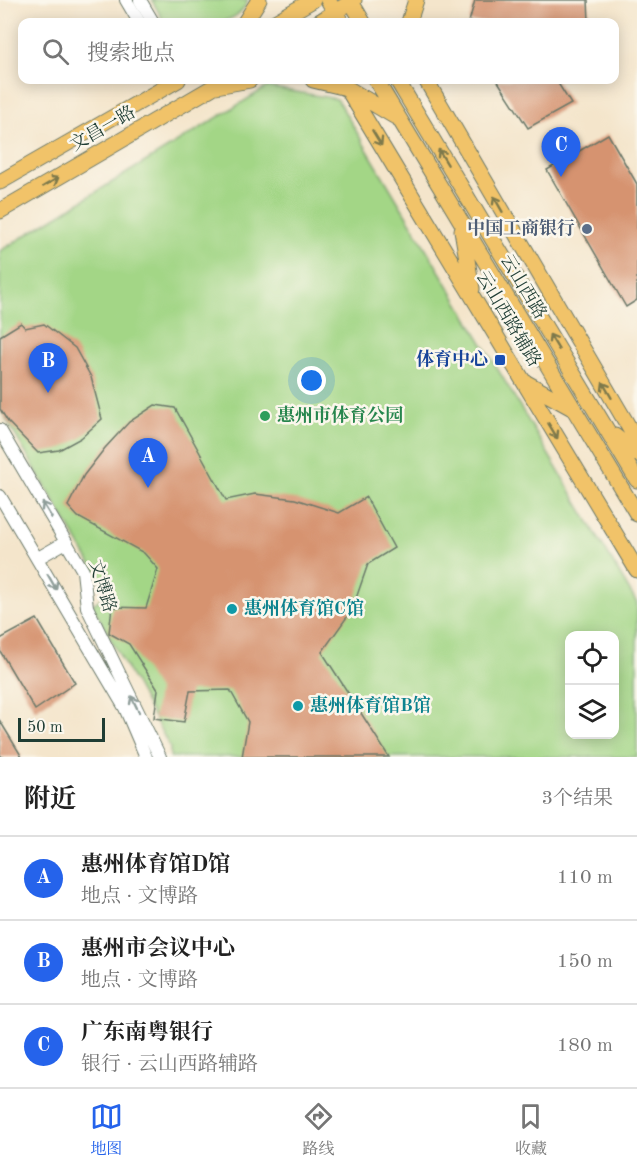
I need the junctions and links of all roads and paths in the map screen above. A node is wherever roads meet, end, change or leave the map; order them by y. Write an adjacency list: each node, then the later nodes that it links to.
1 (126, 0): 8 (street)
2 (140, 0): 9 (street)
3 (259, 0): 10 (main road)
4 (313, 0): 11 (main road)
5 (416, 0): 13 (main road)
6 (352, 1): 7 (main road); 12 (main road)
7 (335, 12)
8 (137, 18)
9 (151, 18)
10 (247, 18)
11 (282, 18)
12 (361, 18)
13 (410, 18)
14 (171, 84): 24 (main road, 文昌一路)
15 (217, 84): 25 (main road, 文昌一路, one-way to 15)
16 (330, 84): 21 (main road)
17 (378, 84): 23 (main road, 云山西路)
18 (399, 84): 22 (main road, 云山西路)
19 (406, 84): 22 (main road)
20 (428, 84): 32 (main road, one-way to 20)
21 (347, 88): 23 (main road); 27 (main road, 云山西路辅路, one-way to 27)
22 (410, 102): 30 (main road, 云山西路, one-way to 22)
23 (400, 120): 26 (main road, 云山西路)
24 (0, 182)
25 (0, 211)
26 (461, 221): 27 (main road); 29 (main road, 云山西路)
27 (473, 298): 28 (main road, 云山西路辅路)
28 (523, 381): 29 (main road); 39 (main road, 云山西路辅路, one-way to 39)
29 (574, 410): 36 (main road, 云山西路)
30 (605, 428): 33 (main road); 34 (main road, 云山西路)
31 (0, 430): 37 (street, 文博路, one-way to 31)
32 (637, 441)
33 (637, 454)
34 (637, 480)
35 (0, 496): 38 (street, 文博路)
36 (637, 514)
37 (66, 542): 38 (street); 41 (street, 文博路, one-way to 37)
38 (38, 558): 40 (street, 文博路, one-way to 40)
39 (637, 570)
40 (146, 757)
41 (160, 757)

